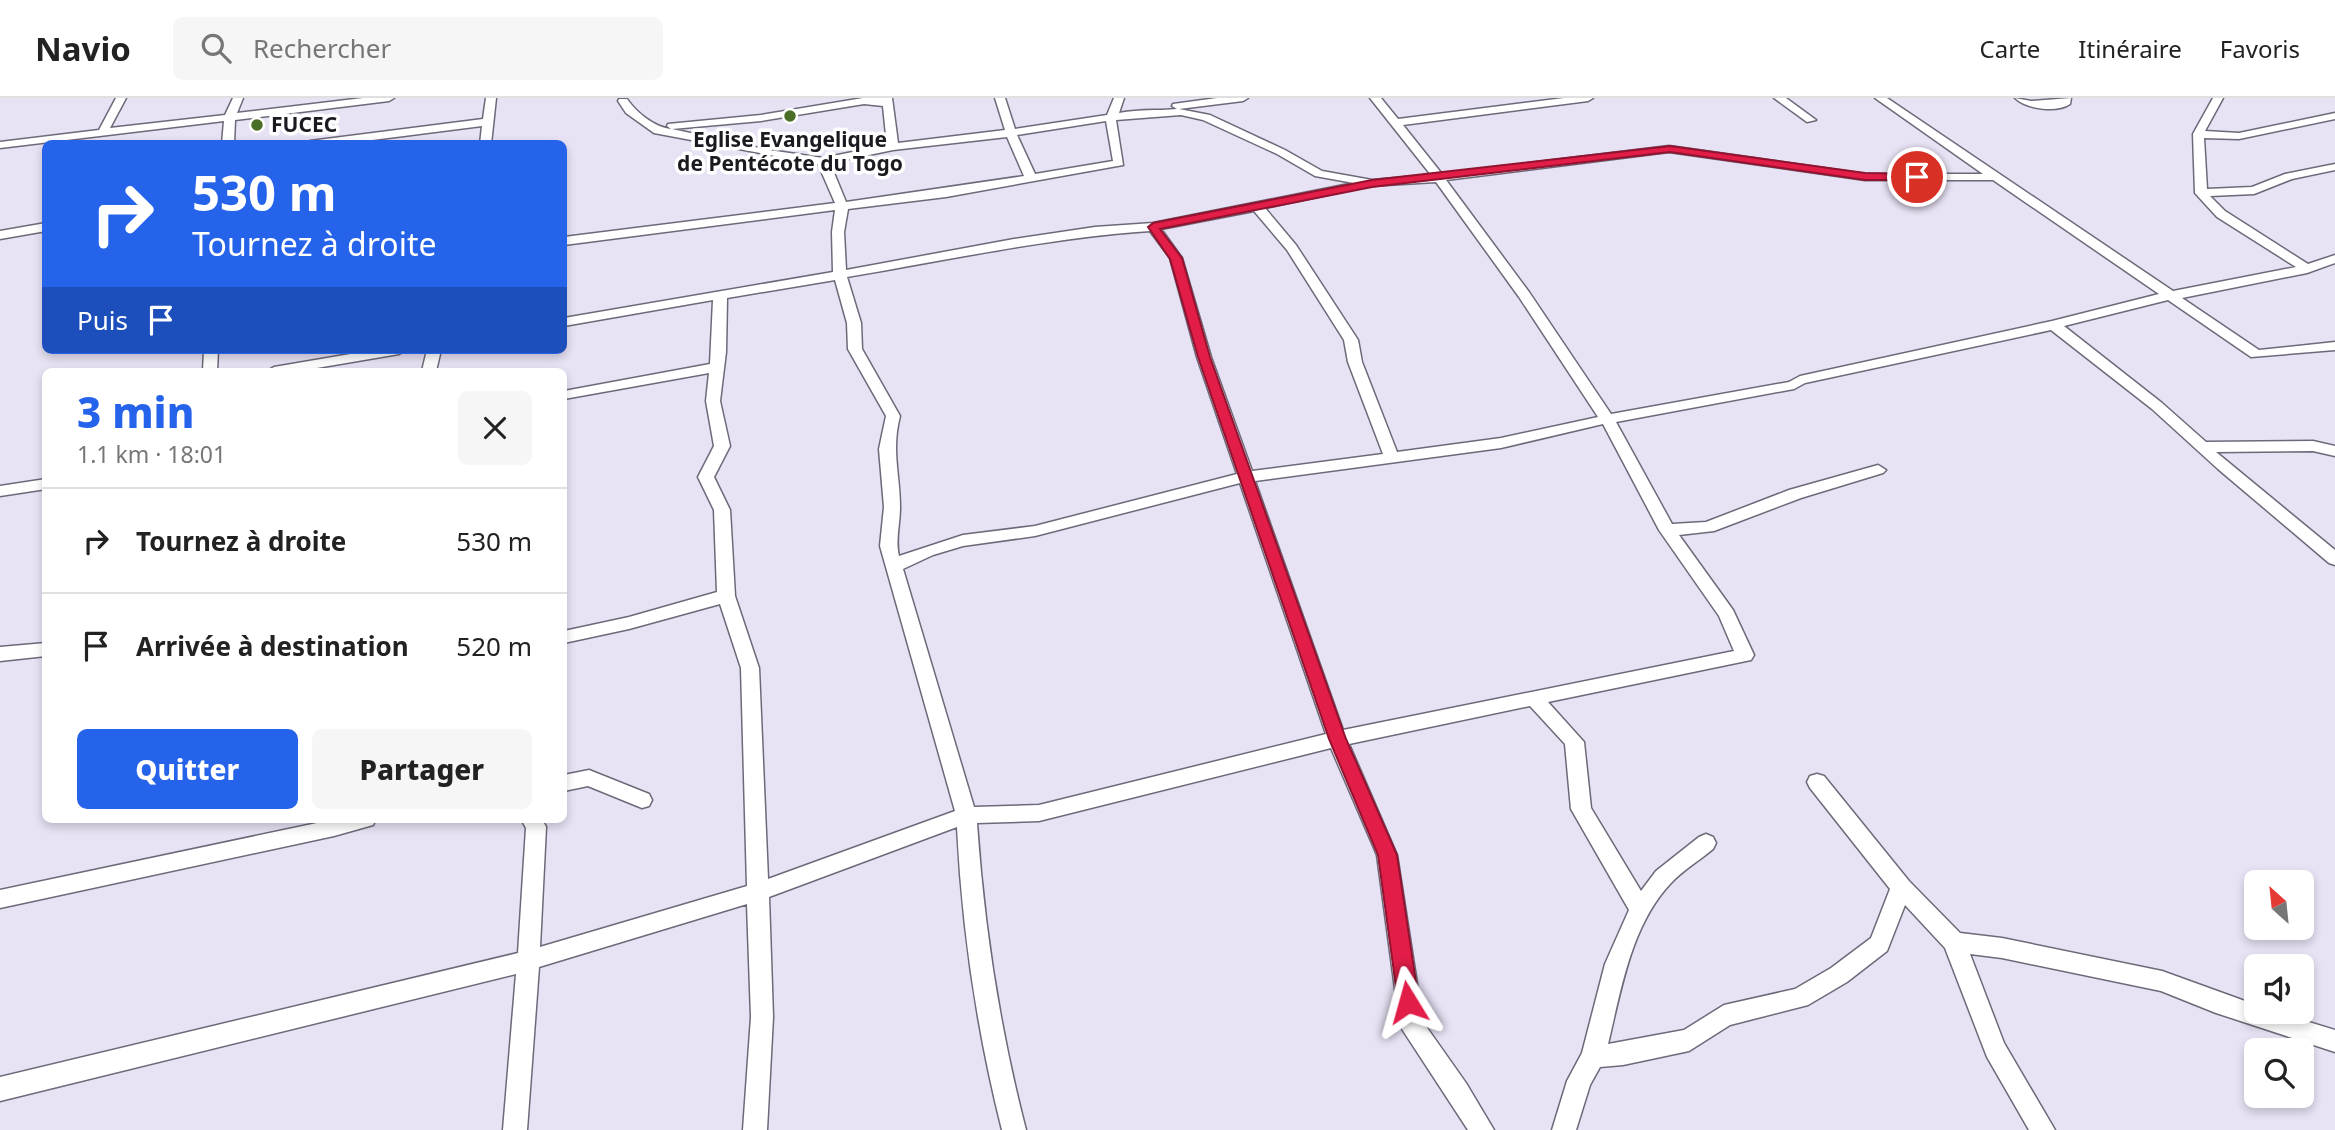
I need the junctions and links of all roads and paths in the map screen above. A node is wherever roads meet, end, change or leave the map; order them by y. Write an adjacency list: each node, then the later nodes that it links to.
1 (121, 98): 27 (street)
2 (238, 98): 20 (street)
3 (389, 98): 20 (street)
4 (491, 98): 24 (street)
5 (1000, 98): 28 (street)
6 (1119, 98): 22 (street)
7 (1243, 98): 19 (street)
8 (1375, 98): 25 (street)
9 (1489, 98): 18 (street)
10 (1588, 98): 18 (street)
11 (1779, 98): 23 (street)
12 (1880, 98): 37 (street)
13 (2020, 98): 14 (street)
14 (2066, 98)
15 (2218, 98): 29 (street)
16 (887, 100): 26 (street); 34 (street)
17 (624, 101): 26 (street)
18 (1497, 108): 25 (street)
19 (1140, 115): 22 (street); 40 (street)
20 (230, 116): 27 (street); 30 (street)
21 (2335, 116): 29 (street)
22 (1111, 119): 28 (street); 39 (street)
23 (1811, 120)
24 (488, 121): 31 (street); 32 (street)
25 (1395, 123): 38 (street)
26 (655, 128): 35 (street)
27 (103, 132): 33 (street)
28 (1011, 133): 34 (street); 39 (street)
29 (2198, 134): 41 (street)
30 (228, 140)
31 (341, 140)
32 (486, 140)
33 (0, 145)
34 (893, 147): 35 (street)
35 (822, 161): 42 (street)
36 (2335, 167): 41 (street)
37 (1998, 177): 38 (street); 52 (street)
38 (1439, 178): 40 (street); 60 (street)
39 (1031, 179): 42 (street)
40 (1372, 184): 43 (street)
41 (2201, 193): 49 (street)
42 (842, 206): 47 (street); 50 (street)
43 (1257, 207): 44 (street); 63 (street)
44 (1153, 227): 50 (street); 65 (street)
45 (42, 228): 46 (street)
46 (0, 235)
47 (567, 241)
48 (2335, 259): 49 (street)
49 (2307, 269): 52 (street)
50 (840, 274): 51 (street); 70 (street)
51 (720, 295): 53 (street); 57 (street)
52 (2167, 296): 54 (street); 55 (street)
53 (567, 321)
54 (2054, 325): 60 (street); 61 (street)
55 (2335, 346)
56 (375, 354): 58 (street)
57 (717, 367): 59 (street); 71 (street)
58 (292, 368)
59 (567, 394)
60 (1607, 419): 63 (street); 68 (street)
61 (2204, 447): 62 (street); 69 (street)
62 (2335, 451)
63 (1392, 458): 65 (street)
64 (1878, 470): 68 (street)
65 (1245, 477): 70 (street); 76 (street)
66 (42, 485): 67 (street)
67 (0, 491)
68 (1667, 530): 75 (street)
69 (2335, 559)
70 (894, 566): 80 (street)
71 (726, 596): 72 (street); 85 (street)
72 (567, 636)
73 (42, 649): 74 (street)
74 (0, 654)
75 (1533, 698): 76 (street); 87 (street)
76 (1337, 739): 80 (street); 96 (street)
77 (567, 782): 79 (street)
78 (1817, 782): 84 (street)
79 (642, 800)
80 (967, 815): 85 (street); 95 (street)
81 (352, 823): 86 (street)
82 (534, 823): 89 (street)
83 (1706, 843): 87 (street)
84 (1901, 887): 88 (street); 91 (street)
85 (758, 892): 89 (street); 94 (street)
86 (0, 899)
87 (1640, 909): 91 (street)
88 (1954, 942): 90 (street); 98 (street)
89 (527, 961): 92 (street); 93 (street)
90 (2335, 1041)
91 (1593, 1056): 97 (street)
92 (0, 1089)
93 (514, 1130)
94 (755, 1130)
95 (1014, 1130)
96 (1482, 1130)
97 (1564, 1130)
98 (2043, 1130)

